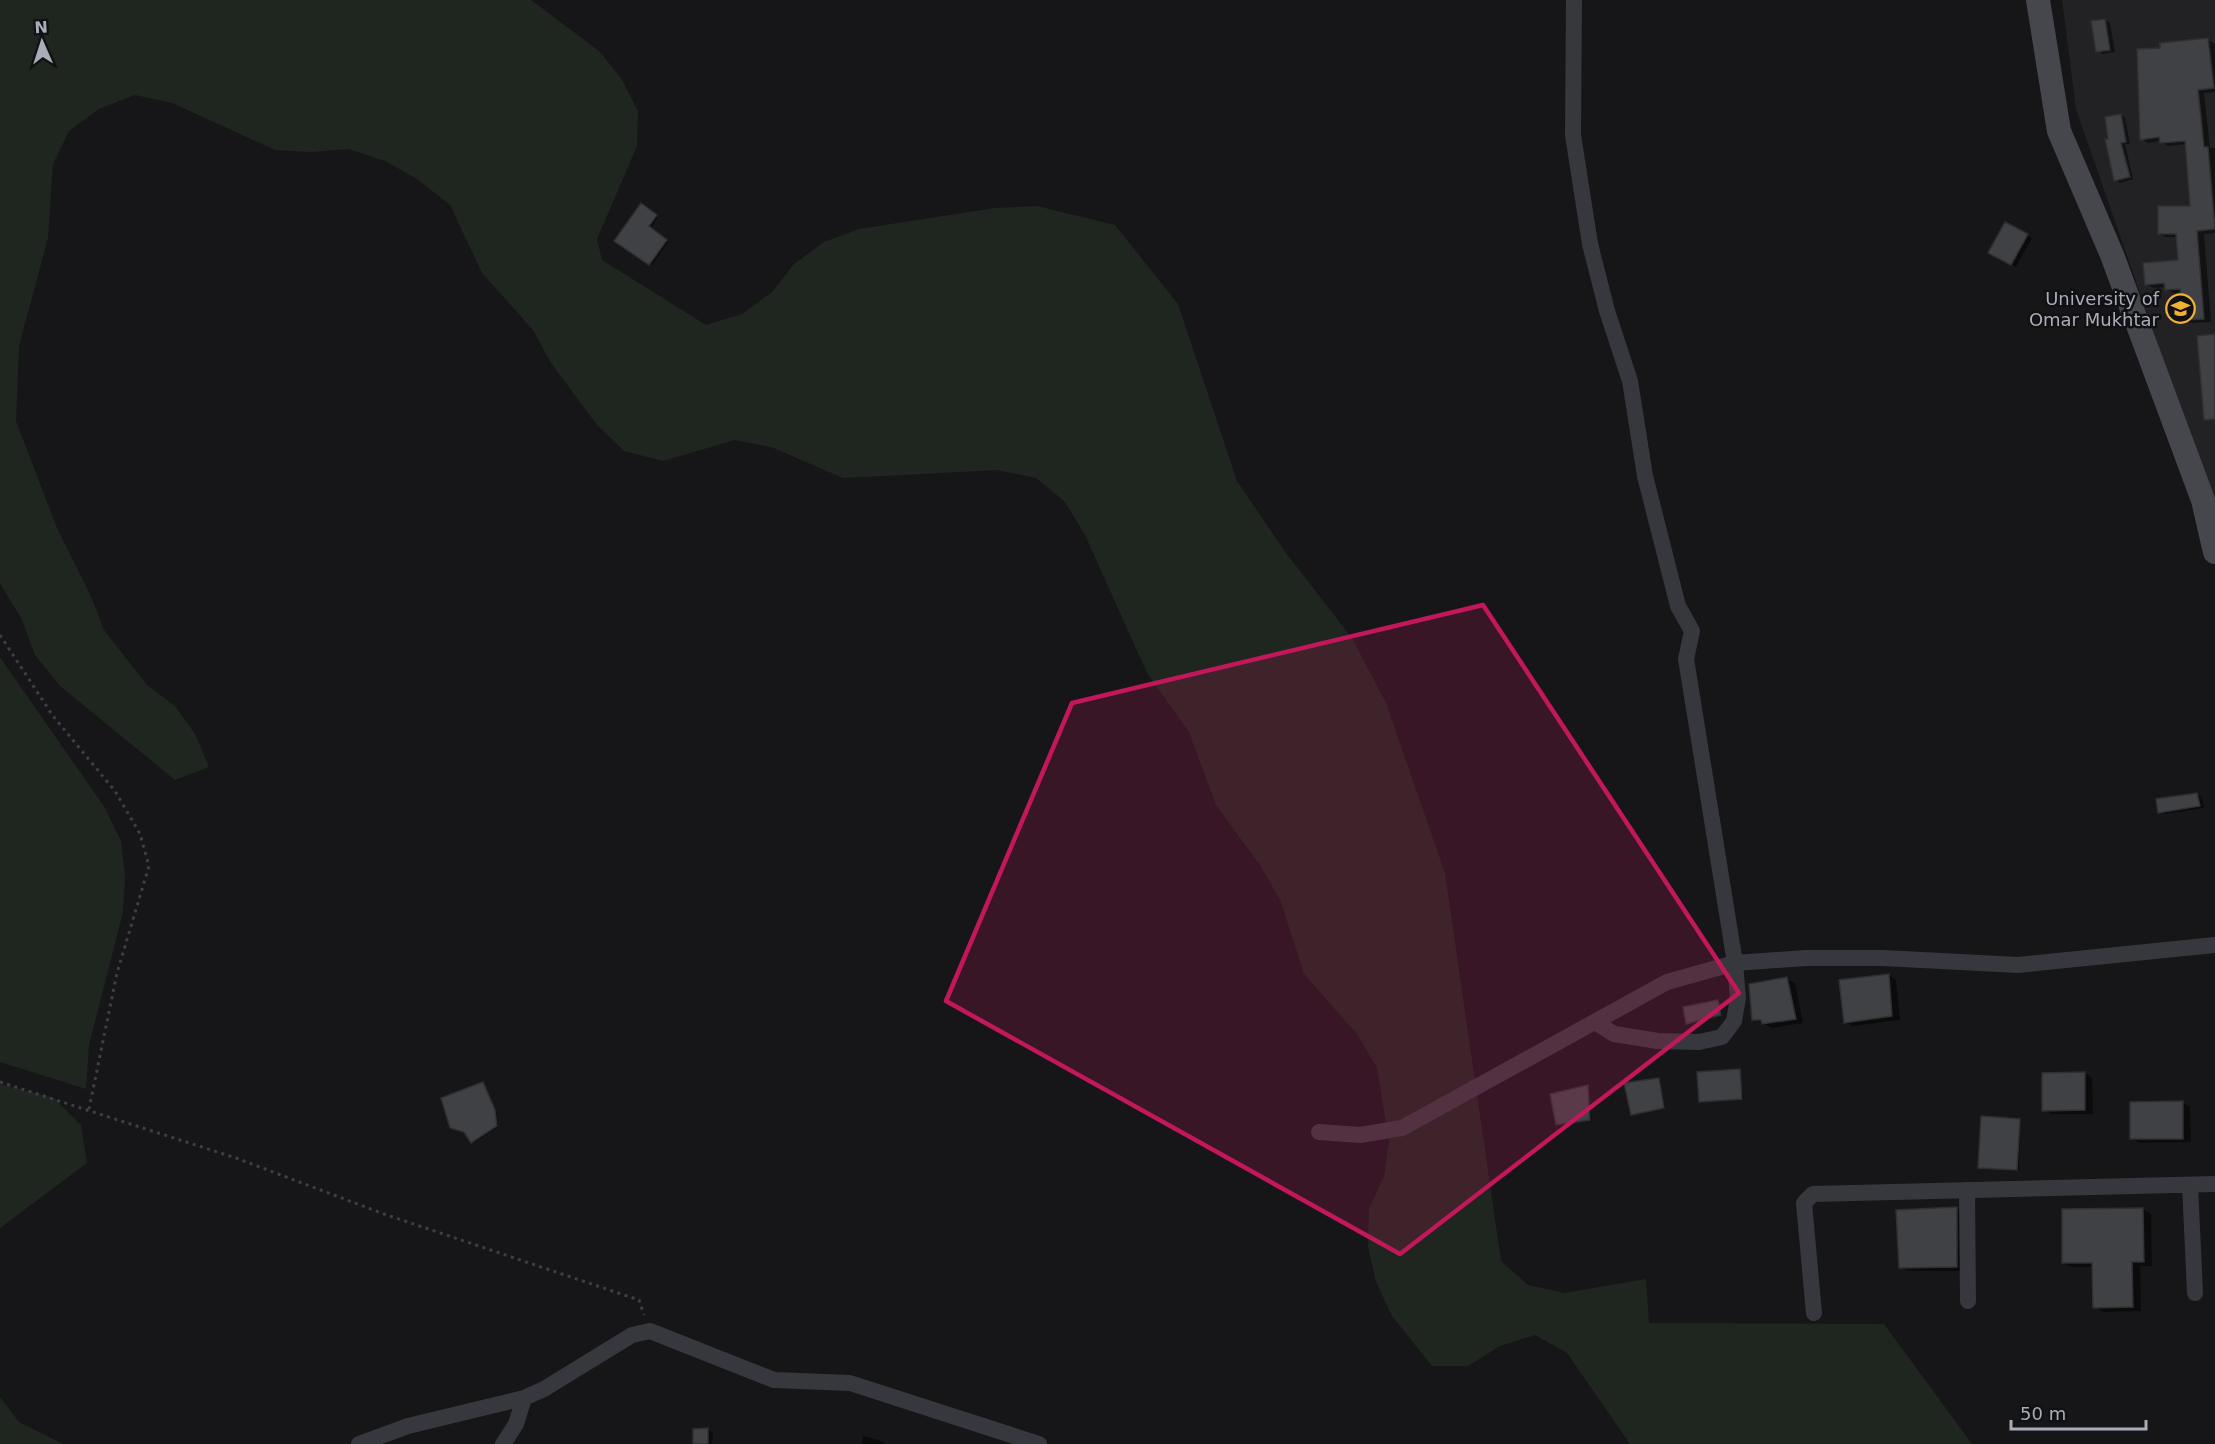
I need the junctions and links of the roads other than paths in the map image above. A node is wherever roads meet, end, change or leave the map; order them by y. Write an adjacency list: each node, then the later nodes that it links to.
1 (1574, 0): 5 (street)
2 (2038, 0): 3 (street)
3 (2215, 552)
4 (2215, 945): 5 (street)
5 (1735, 963): 6 (street); 6 (street)
6 (1595, 1022): 7 (street)
7 (1319, 1132)
8 (2215, 1184): 9 (street)
9 (2190, 1185): 10 (street); 11 (street)
10 (1966, 1190): 12 (street); 13 (street)
11 (2195, 1293)
12 (1968, 1301)
13 (1814, 1313)
14 (524, 1398): 15 (street); 16 (street); 17 (street)
15 (359, 1444)
16 (502, 1444)
17 (1039, 1444)

